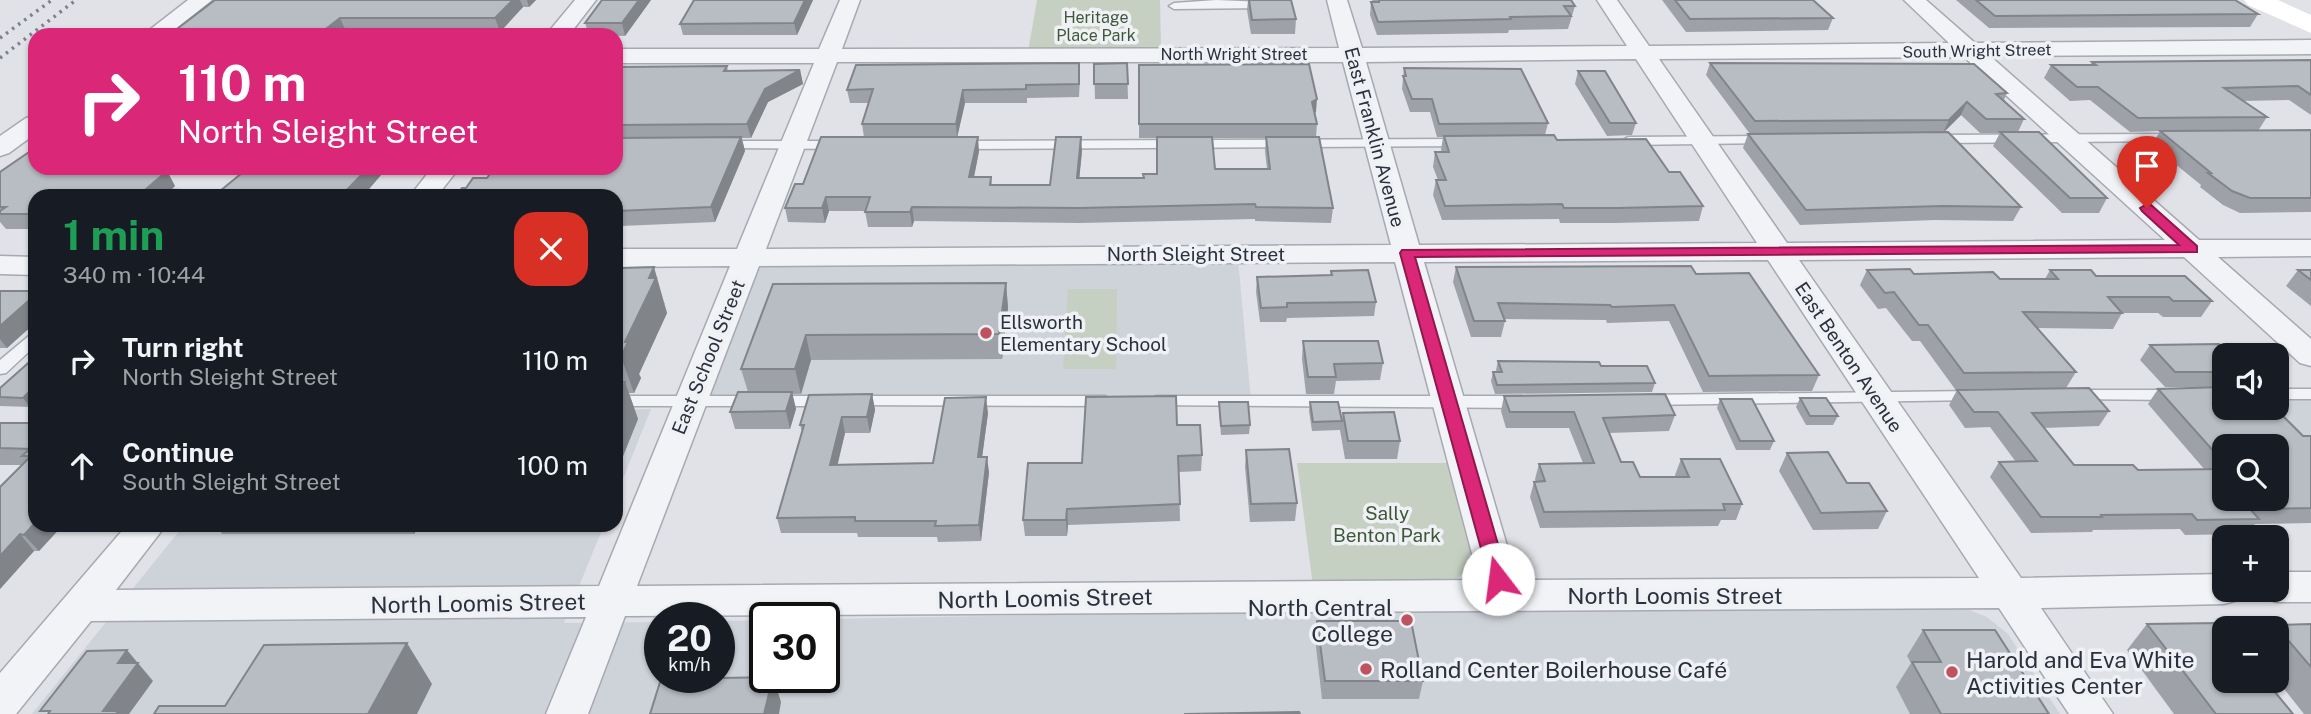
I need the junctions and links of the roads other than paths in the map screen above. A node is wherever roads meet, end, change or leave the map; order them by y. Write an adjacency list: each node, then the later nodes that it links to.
1 (202, 0): 12 (street)
2 (586, 0): 13 (street)
3 (850, 0): 17 (street, East School Street)
4 (1337, 0): 18 (street, East Franklin Avenue)
5 (1607, 0): 16 (street, East Benton Avenue)
6 (1914, 0): 15 (street)
7 (2257, 0): 11 (main road)
8 (1221, 3): 9 (lane); 10 (lane)
9 (1277, 5)
10 (1174, 6)
11 (2311, 24)
12 (164, 28)
13 (563, 28)
14 (2311, 47): 15 (street, South Wright Street)
15 (1971, 51): 16 (street, South Wright Street); 23 (street)
16 (1643, 53): 18 (street, North Wright Street); 24 (street, East Benton Avenue)
17 (828, 55): 18 (street, North Wright Street); 19 (street, North Wright Street); 30 (street, East School Street)
18 (1353, 55): 28 (street, East Franklin Avenue)
19 (623, 56)
20 (28, 127): 33 (street)
21 (2188, 138): 23 (lane)
22 (1925, 139): 23 (lane)
23 (2069, 139): 37 (street)
24 (1702, 140): 25 (lane); 26 (lane); 38 (street, East Benton Avenue)
25 (1775, 140)
26 (1617, 141)
27 (1470, 143): 28 (lane)
28 (1377, 144): 32 (lane); 39 (street, East Franklin Avenue)
29 (711, 145): 30 (lane)
30 (793, 145): 31 (lane); 41 (street, East School Street)
31 (852, 145)
32 (950, 145)
33 (0, 148)
34 (440, 175): 35 (street)
35 (429, 189)
36 (2311, 248): 37 (street, North Sleight Street)
37 (2192, 249): 38 (street, North Sleight Street); 45 (street)
38 (1776, 252): 39 (street, North Sleight Street); 51 (street, East Benton Avenue)
39 (1407, 253): 41 (street, North Sleight Street); 57 (street, East Franklin Avenue)
40 (623, 258): 41 (street, North Sleight Street)
41 (748, 258): 53 (street, East School Street)
42 (0, 265): 43 (street)
43 (28, 266)
44 (28, 344): 46 (lane)
45 (2311, 356)
46 (0, 369)
47 (2197, 394): 50 (lane)
48 (2289, 394): 49 (lane)
49 (2311, 394)
50 (2061, 395)
51 (1876, 396): 52 (lane); 54 (lane); 62 (street, East Benton Avenue)
52 (1993, 396)
53 (691, 400): 55 (lane); 57 (lane); 64 (street, East School Street)
54 (1628, 400)
55 (623, 401)
56 (1546, 402): 57 (lane)
57 (1449, 403): 63 (street, East Franklin Avenue)
58 (142, 532): 65 (street)
59 (2289, 587): 60 (street)
60 (2311, 587)
61 (2212, 589): 62 (street, North Loomis Street)
62 (2010, 593): 63 (street, North Loomis Street); 68 (street, East Benton Avenue)
63 (1503, 597): 64 (street, North Loomis Street)
64 (611, 602): 65 (street, North Loomis Street); 67 (street, East School Street)
65 (80, 607): 66 (street)
66 (8, 683)
67 (567, 714)
68 (2092, 714)

